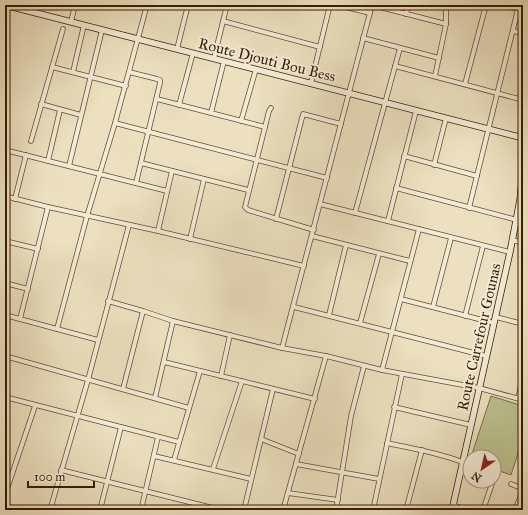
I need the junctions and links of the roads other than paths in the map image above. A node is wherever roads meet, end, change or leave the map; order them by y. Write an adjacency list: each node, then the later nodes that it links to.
1 (5, 5): 18 (main road, Route Djouti Bou Bess)
2 (75, 5): 18 (street)
3 (147, 5): 27 (street)
4 (188, 5): 30 (street)
5 (227, 5): 19 (street)
6 (296, 5): 7 (street)
7 (312, 5)
8 (330, 5): 28 (street)
9 (337, 5): 16 (street)
10 (372, 5): 16 (street); 17 (street)
11 (408, 5): 17 (street)
12 (446, 5): 20 (street)
13 (486, 5): 43 (street)
14 (501, 5): 15 (street)
15 (519, 7): 24 (street)
16 (370, 13): 26 (street)
17 (406, 14): 20 (street)
18 (71, 22): 21 (main road, Route Djouti Bou Bess)
19 (223, 22): 28 (street); 32 (street)
20 (446, 24): 33 (street)
21 (84, 25): 23 (main road, Route Djouti Bou Bess); 38 (street)
22 (63, 29): 36 (street)
23 (102, 30): 27 (main road, Route Djouti Bou Bess); 40 (street)
24 (514, 31): 25 (street); 46 (street)
25 (523, 33)
26 (363, 38): 29 (street); 45 (street)
27 (138, 39): 30 (main road, Route Djouti Bou Bess); 39 (street)
28 (320, 47): 42 (street)
29 (400, 48): 33 (street); 35 (street)
30 (177, 49): 31 (main road, Route Djouti Bou Bess)
31 (192, 53): 32 (main road, Route Djouti Bou Bess); 51 (street)
32 (214, 58): 34 (main road, Route Djouti Bou Bess)
33 (439, 58): 41 (street)
34 (224, 60): 37 (main road, Route Djouti Bou Bess); 55 (street)
35 (395, 66): 41 (street); 49 (street)
36 (52, 67): 38 (street); 50 (street)
37 (256, 69): 42 (main road, Route Djouti Bou Bess); 58 (street)
38 (73, 72): 40 (street)
39 (130, 72): 44 (street); 47 (street)
40 (90, 76): 44 (street); 56 (street)
41 (435, 76): 43 (street)
42 (311, 83): 45 (main road, Route Djouti Bou Bess)
43 (465, 84): 46 (street)
44 (126, 86): 59 (street)
45 (349, 93): 49 (main road, Route Djouti Bou Bess); 60 (street)
46 (497, 93): 48 (street); 62 (street)
47 (157, 99): 51 (street); 63 (street)
48 (523, 100)
49 (385, 102): 54 (main road, Route Djouti Bou Bess); 91 (street)
50 (41, 104): 53 (street); 65 (street)
51 (179, 105): 55 (street)
52 (271, 108): 61 (street)
53 (60, 110): 56 (street); 70 (street)
54 (416, 111): 57 (main road, Route Djouti Bou Bess); 68 (street)
55 (211, 113): 58 (street)
56 (81, 115): 73 (street)
57 (446, 118): 62 (main road, Route Djouti Bou Bess); 72 (street)
58 (241, 121): 61 (street)
59 (115, 122): 63 (street); 78 (street)
60 (341, 124): 74 (street); 80 (street)
61 (265, 127): 69 (street)
62 (488, 129): 64 (main road, Route Djouti Bou Bess); 79 (street)
63 (149, 131): 69 (street); 71 (street)
64 (523, 138)
65 (32, 141)
66 (5, 150): 67 (street)
67 (26, 155): 70 (street); 87 (street)
68 (404, 156): 72 (street); 83 (street)
69 (256, 159): 74 (street); 84 (street)
70 (48, 161): 73 (street)
71 (141, 163): 76 (street); 82 (street)
72 (434, 165): 79 (street)
73 (69, 166): 78 (street)
74 (289, 168): 80 (street); 93 (street)
75 (523, 169): 77 (main road, Route Carrefour Gounas)
76 (172, 171): 81 (street); 85 (street)
77 (523, 173): 94 (main road, Route Carrefour Gounas)
78 (100, 174): 82 (street); 92 (street)
79 (477, 176): 90 (street)
80 (327, 178): 88 (street)
81 (204, 179): 84 (street); 102 (street)
82 (136, 183): 85 (street)
83 (396, 188): 90 (street); 95 (street)
84 (248, 190): 93 (street)
85 (167, 191): 99 (street)
86 (5, 196): 87 (street)
87 (15, 199): 89 (street)
88 (320, 204): 91 (street); 97 (street)
89 (48, 207): 92 (street); 108 (street)
90 (469, 208): 94 (street)
91 (355, 213): 95 (street)
92 (87, 216): 96 (street); 129 (street)
93 (276, 219): 97 (street)
94 (517, 220): 103 (main road, Route Carrefour Gounas)
95 (388, 221): 98 (street)
96 (128, 224): 99 (street); 117 (street)
97 (314, 230): 100 (street)
98 (419, 230): 101 (street); 111 (street)
99 (158, 231): 102 (street)
100 (312, 236): 106 (street); 112 (street)
101 (451, 238): 107 (street); 119 (street)
102 (190, 239): 112 (street)
103 (512, 240): 105 (street); 109 (main road, Route Carrefour Gounas)
104 (5, 241): 108 (street)
105 (523, 243)
106 (346, 245): 110 (street); 122 (street)
107 (483, 246): 109 (street); 123 (street)
108 (38, 250): 114 (street)
109 (510, 252): 125 (main road, Route Carrefour Gounas)
110 (379, 254): 111 (street); 127 (street)
111 (410, 261): 116 (street)
112 (304, 266): 118 (street)
113 (6, 283): 114 (street); 115 (street)
114 (28, 289): 124 (street)
115 (5, 292)
116 (401, 299): 119 (street); 130 (street)
117 (108, 301): 120 (street); 132 (street)
118 (294, 306): 122 (street); 133 (street)
119 (433, 307): 123 (street)
120 (143, 310): 126 (street); 147 (street)
121 (5, 315): 124 (street)
122 (329, 315): 127 (street)
123 (465, 316): 125 (street)
124 (20, 319): 129 (street)
125 (495, 320): 128 (street); 136 (main road, Route Carrefour Gounas)
126 (174, 321): 131 (street); 137 (street)
127 (360, 323): 130 (street)
128 (523, 324)
129 (57, 329): 132 (street)
130 (392, 332): 136 (street); 139 (street)
131 (230, 335): 133 (street); 142 (street)
132 (98, 340): 144 (street)
133 (282, 348): 135 (street)
134 (5, 356): 144 (street)
135 (326, 356): 138 (street); 152 (street)
136 (486, 356): 146 (main road, Route Carrefour Gounas)
137 (164, 362): 140 (street); 150 (street)
138 (364, 366): 139 (street); 174 (street)
139 (382, 370): 141 (street)
140 (200, 371): 142 (street); 156 (street)
141 (402, 374): 146 (street); 155 (street)
142 (221, 376): 145 (street)
143 (523, 378): 151 (street)
144 (88, 380): 147 (street); 157 (street)
145 (242, 382): 148 (street); 172 (street)
146 (479, 388): 151 (street); 158 (main road, Route Carrefour Gounas)
147 (122, 389): 150 (street)
148 (273, 389): 152 (street); 161 (street)
149 (5, 397): 154 (street)
150 (155, 398): 156 (street)
151 (518, 398): 153 (street)
152 (315, 399): 166 (street)
153 (523, 400)
154 (35, 406): 157 (street); 183 (street)
155 (394, 407): 158 (street); 163 (street)
156 (189, 408): 162 (street)
157 (77, 416): 159 (street); 173 (street)
158 (471, 425): 164 (main road, Route Carrefour Gounas)
159 (121, 427): 160 (street); 177 (street)
160 (158, 437): 162 (street); 167 (street)
161 (261, 439): 166 (street); 175 (street)
162 (179, 442): 168 (street)
163 (387, 443): 165 (street); 176 (street)
164 (466, 449)
165 (422, 450): 169 (street); 194 (street)
166 (299, 454): 170 (street)
167 (154, 456): 168 (street); 181 (street)
168 (174, 460): 172 (street)
169 (462, 462)
170 (296, 464): 174 (street); 182 (street)
171 (462, 466): 185 (main road, Route Carrefour Gounas)
172 (213, 469): 175 (street)
173 (61, 470): 177 (street); 186 (street)
174 (343, 473): 176 (street); 184 (street)
175 (251, 479): 190 (street)
176 (380, 479): 193 (street)
177 (107, 481): 181 (street); 187 (street)
178 (511, 484): 180 (street)
179 (490, 489): 196 (street)
180 (523, 489): 197 (street)
181 (146, 491): 188 (street); 189 (street)
182 (288, 493): 184 (street); 191 (street)
183 (5, 495)
184 (338, 500): 192 (street)
185 (452, 507): 195 (street)
186 (50, 510)
187 (100, 510)
188 (141, 510)
189 (221, 510)
190 (244, 510)
191 (284, 510)
192 (336, 510)
193 (373, 510)
194 (406, 510)
195 (467, 510)
196 (483, 510)
197 (515, 510)

